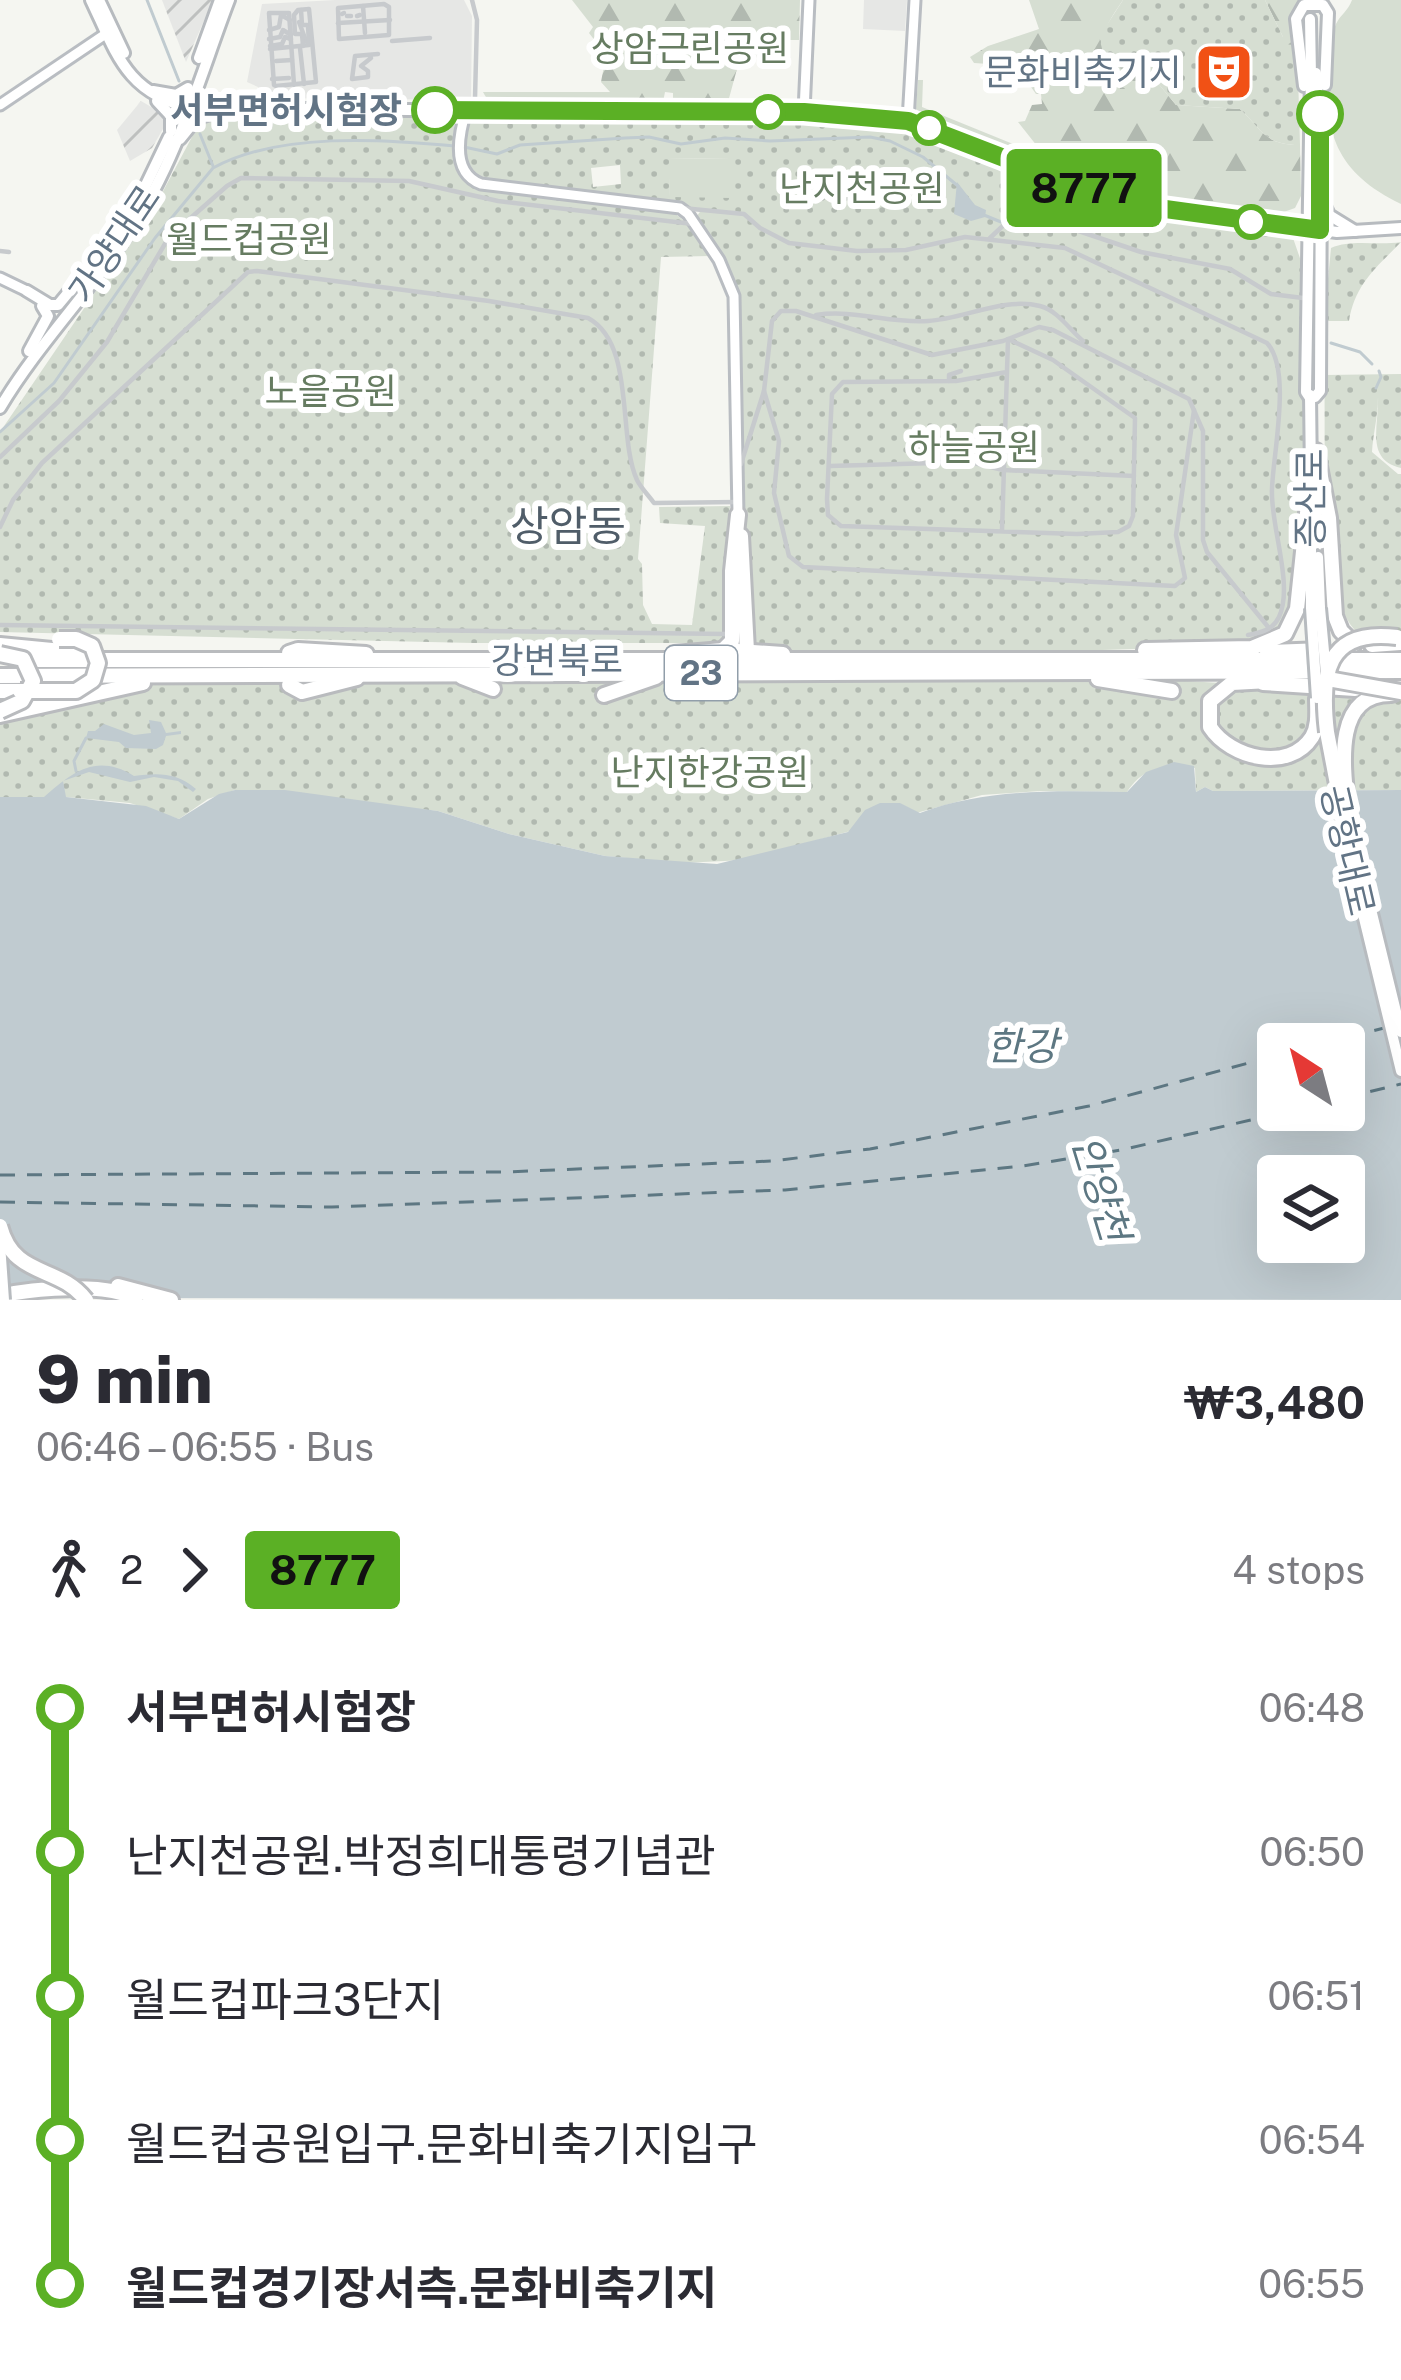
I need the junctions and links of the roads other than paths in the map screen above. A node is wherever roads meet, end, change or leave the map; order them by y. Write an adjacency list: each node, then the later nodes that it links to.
1 (91, 0): 10 (main road)
2 (100, 0): 10 (main road)
3 (224, 0): 23 (main road, 가양대로); 26 (main road, 가양대로)
4 (472, 0): 33 (street)
5 (809, 0): 32 (street)
6 (915, 0): 34 (street)
7 (351, 15): 9 (street); 9 (street); 9 (street); 11 (street)
8 (1314, 19): 22 (main road)
9 (390, 20)
10 (109, 31): 27 (main road); 28 (street)
11 (365, 33)
12 (291, 37): 15 (street); 15 (street); 17 (street)
13 (430, 38): 14 (street)
14 (392, 41)
15 (270, 45): 17 (street); 24 (street)
16 (303, 46): 17 (street); 25 (street); 25 (street)
17 (291, 48): 19 (street)
18 (353, 58): 21 (street); 21 (street); 21 (street)
19 (292, 60): 20 (street); 24 (street)
20 (279, 62)
21 (362, 64)
22 (1314, 73): 31 (main road); 36 (main road)
23 (199, 77): 29 (main road, 가양대로); 30 (main road)
24 (288, 79): 25 (street)
25 (304, 84)
26 (188, 88): 27 (main road); 29 (main road, 가양대로)
27 (152, 93): 29 (main road); 35 (main road)
28 (0, 105)
29 (187, 105): 30 (main road); 35 (main road, 가양대로); 37 (main road, 가양대로)
30 (224, 108): 33 (main road); 37 (main road)
31 (1315, 108): 31 (main road); 39 (main road)
32 (804, 112): 33 (main road); 34 (main road)
33 (465, 117): 38 (street)
34 (908, 121): 43 (main road)
35 (171, 131): 37 (main road, 가양대로)
36 (1315, 139)
37 (163, 166): 47 (main road, 가양대로); 66 (main road, 가양대로)
38 (481, 184): 40 (street); 41 (street)
39 (1315, 195): 43 (main road); 45 (main road); 46 (main road)
40 (498, 201): 42 (street); 68 (street)
41 (680, 208): 42 (street); 48 (street)
42 (695, 224): 71 (street)
43 (1279, 224): 45 (main road); 51 (main road)
44 (1401, 228): 46 (main road)
45 (1314, 229): 46 (main road); 51 (main road)
46 (1358, 233): 51 (main road)
47 (117, 237): 53 (main road); 58 (main road, 가양대로)
48 (989, 238): 54 (street); 80 (street)
49 (0, 251): 50 (street)
50 (9, 252)
51 (1314, 260): 54 (main road, 증산로); 64 (main road)
52 (0, 278): 53 (street)
53 (27, 290): 58 (main road)
54 (1312, 298): 64 (main road, 증산로)
55 (810, 315): 56 (street); 57 (street); 62 (street)
56 (1008, 339): 57 (street); 60 (street); 73 (street)
57 (1094, 350): 65 (street)
58 (29, 351): 63 (main road, 가양대로)
59 (961, 371): 61 (street)
60 (1007, 372): 61 (street); 70 (street)
61 (949, 381): 69 (street)
62 (764, 392): 65 (street); 71 (street)
63 (0, 394)
64 (1312, 398): 67 (main road, 증산로); 72 (main road, 증산로)
65 (1193, 405): 80 (street)
66 (0, 408)
67 (1316, 451): 77 (highway); 78 (main road, 증산로)
68 (0, 457)
69 (830, 466): 70 (street); 76 (street)
70 (1003, 470): 73 (street); 76 (street)
71 (737, 475): 74 (street)
72 (1311, 475): 78 (highway)
73 (1134, 476): 76 (street)
74 (738, 509): 75 (street); 81 (highway)
75 (0, 527)
76 (1001, 531)
77 (1332, 587): 78 (highway); 83 (highway)
78 (1315, 608): 85 (highway); 96 (highway); 108 (main road, 증산로, bridge)
79 (0, 625): 81 (street)
80 (1269, 628): 82 (street)
81 (738, 634): 87 (highway); 88 (highway)
82 (1248, 635)
83 (1400, 640): 85 (highway); 115 (highway, bridge)
84 (61, 644): 86 (highway); 92 (highway); 109 (highway, bridge)
85 (1359, 647): 90 (highway); 91 (highway)
86 (0, 650): 92 (highway, 강변북로 / 23); 113 (highway, bridge)
87 (723, 650): 88 (highway); 93 (highway)
88 (747, 651): 94 (highway)
89 (289, 653): 95 (highway)
90 (1401, 658): 91 (highway, 강변북로 / 23)
91 (1161, 659): 96 (highway, 강변북로 / 23)
92 (124, 660): 95 (highway, 강변북로 / 23)
93 (641, 660): 94 (highway, 강변북로 / 23); 95 (highway, 강변북로 / 23)
94 (818, 660): 96 (highway, 강변북로 / 23)
95 (400, 661)
96 (1076, 666): 99 (highway, 강변북로 / 23); 103 (highway, 강변북로 / 23); 110 (highway)
97 (1401, 671): 103 (highway, 강변북로 / 23)
98 (452, 673): 99 (highway, 강변북로 / 23); 100 (highway, 강변북로 / 23); 107 (highway)
99 (672, 673): 112 (highway)
100 (368, 674): 102 (highway, 강변북로 / 23); 106 (highway)
101 (0, 676): 102 (highway, 강변북로 / 23)
102 (183, 676): 113 (highway, bridge)
103 (1232, 678): 104 (highway); 105 (highway); 108 (highway)
104 (1286, 680): 105 (highway); 108 (highway)
105 (1252, 682): 111 (highway)
106 (289, 685)
107 (493, 689)
108 (1324, 690): 111 (highway, bridge); 114 (main road, 공항대로, bridge); 115 (main road, 공항대로, bridge)
109 (0, 691)
110 (1172, 691)
111 (1401, 691): 114 (highway)
112 (604, 695)
113 (0, 713)
114 (1349, 821): 116 (main road, 공항대로)
115 (1357, 889): 117 (main road, 공항대로)
116 (1401, 1031)
117 (1401, 1071)
118 (0, 1226): 120 (highway, bridge)
119 (0, 1244): 121 (main road, bridge)
120 (52, 1277): 122 (highway, bridge); 124 (highway)
121 (1, 1298): 123 (highway, bridge)
122 (86, 1300)
123 (135, 1300)
124 (171, 1300)

